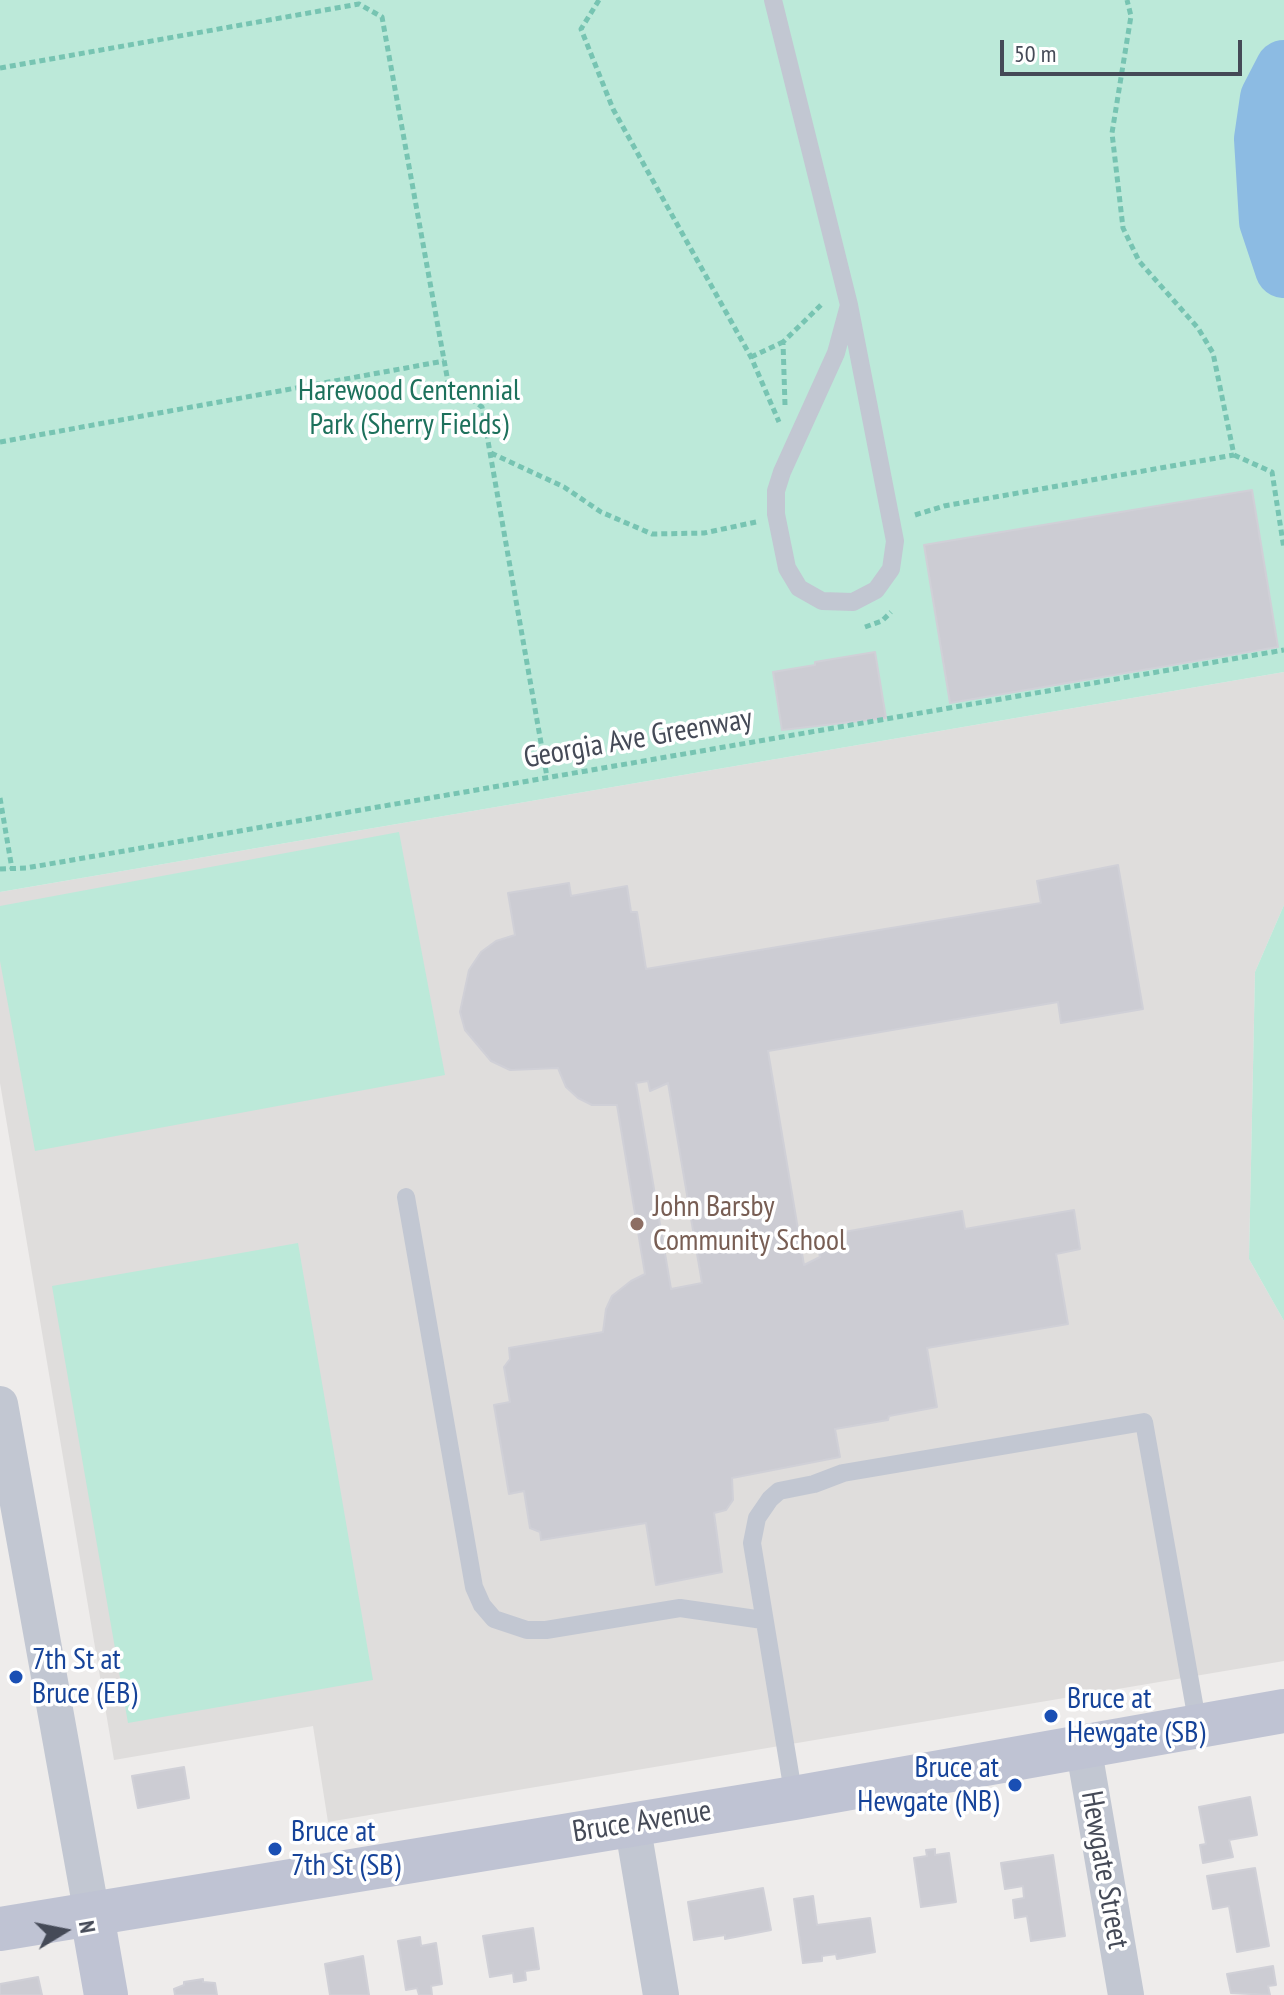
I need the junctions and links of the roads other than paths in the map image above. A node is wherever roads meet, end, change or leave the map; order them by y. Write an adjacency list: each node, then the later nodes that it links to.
1 (773, 0): 2 (lane)
2 (849, 305): 2 (lane)
3 (406, 1197): 5 (lane)
4 (0, 1404): 11 (street)
5 (763, 1620): 7 (lane); 9 (lane)
6 (1284, 1711): 7 (street, Bruce Avenue)
7 (1198, 1726): 8 (street, Bruce Avenue)
8 (1083, 1745): 9 (street, Bruce Avenue); 15 (street, Hewgate Street)
9 (794, 1798): 10 (street, Bruce Avenue)
10 (632, 1823): 11 (street, Bruce Avenue); 14 (street)
11 (92, 1915): 12 (street, Bruce Avenue); 13 (street)
12 (0, 1929)
13 (106, 1995)
14 (661, 1995)
15 (1126, 1995)

